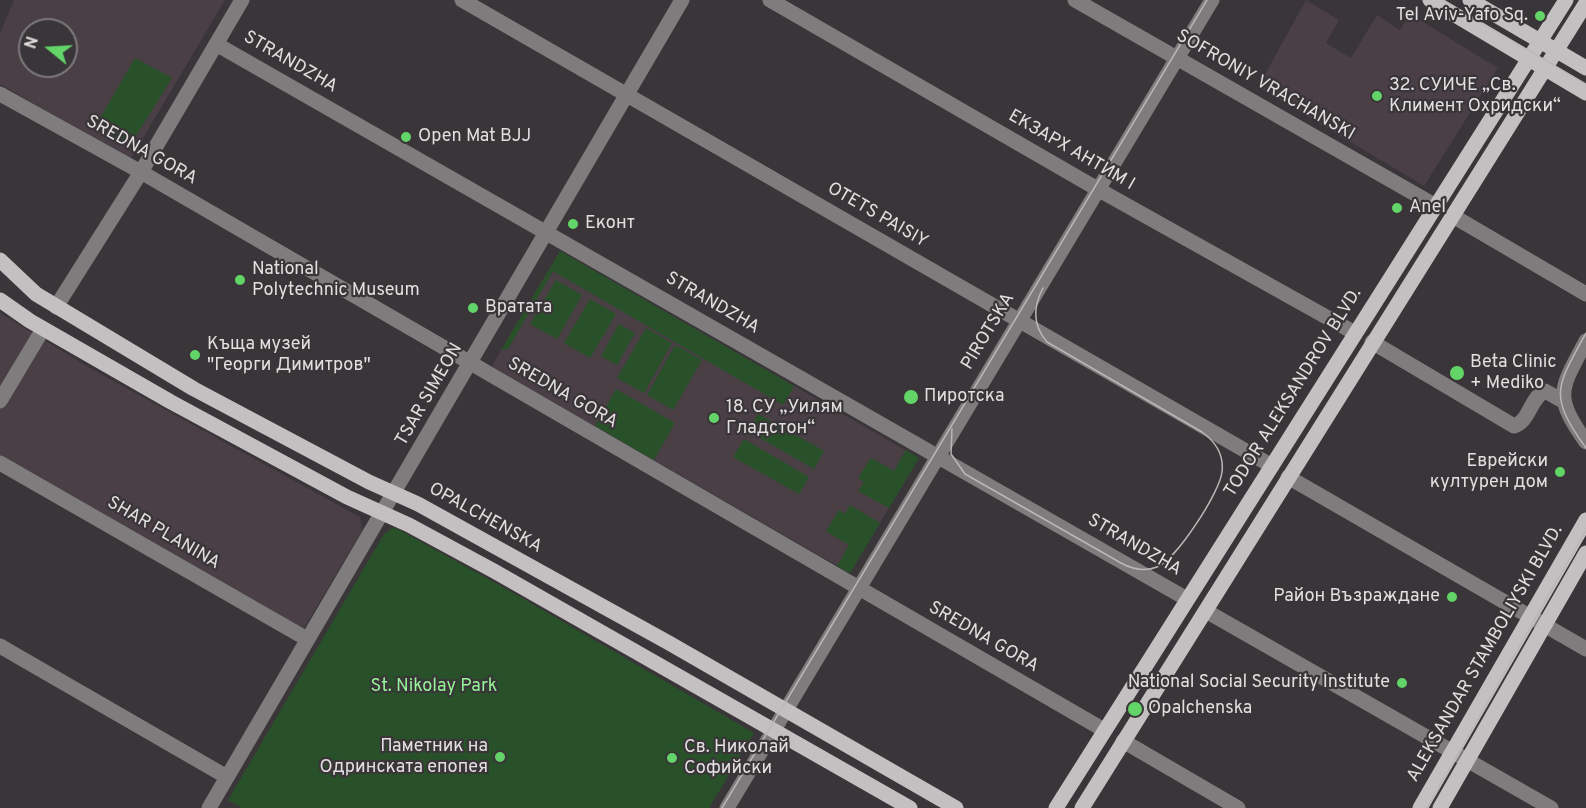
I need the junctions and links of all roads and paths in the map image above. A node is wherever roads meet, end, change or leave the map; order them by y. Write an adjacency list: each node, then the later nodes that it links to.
1 (242, 0): 12 (street)
2 (462, 0): 20 (street, OTETS PAISIY)
3 (682, 0): 20 (street, TSAR SIMEON)
4 (770, 0): 22 (street, ЕКЗАРХ АНТИМ I)
5 (1075, 0): 14 (street, SOFRONIY VRACHANSKI)
6 (1212, 0): 14 (street, PIROTSKA)
7 (1430, 0): 15 (main road)
8 (1470, 0): 11 (main road)
9 (1566, 0): 11 (main road, TODOR ALEKSANDROV BLVD.)
10 (1586, 3): 13 (main road)
11 (1541, 40): 13 (main road); 15 (main road, TODOR ALEKSANDROV BLVD.)
12 (216, 44): 21 (street); 25 (street, STRANDZHA)
13 (1557, 50): 16 (main road); 17 (main road)
14 (1176, 58): 22 (street, PIROTSKA); 23 (street, SOFRONIY VRACHANSKI)
15 (1530, 58): 16 (main road); 23 (main road, TODOR ALEKSANDROV BLVD.)
16 (1546, 68): 18 (main road); 24 (main road)
17 (1586, 68)
18 (1586, 93)
19 (0, 94): 21 (street, SREDNA GORA)
20 (627, 95): 25 (street, TSAR SIMEON); 30 (street, OTETS PAISIY)
21 (141, 172): 29 (street); 35 (street, SREDNA GORA)
22 (1098, 189): 30 (street, PIROTSKA); 32 (street, ЕКЗАРХ АНТИМ I)
23 (1436, 206): 32 (main road, TODOR ALEKSANDROV BLVD.)
24 (1453, 216): 27 (street); 34 (main road)
25 (547, 232): 35 (street, TSAR SIMEON); 39 (street, STRANDZHA)
26 (0, 260): 29 (main road, OPALCHENSKA)
27 (1586, 294)
28 (0, 300): 31 (main road)
29 (56, 307): 43 (main road, OPALCHENSKA)
30 (1019, 320): 39 (street, PIROTSKA); 41 (street, OTETS PAISIY)
31 (43, 329): 36 (street); 44 (main road)
32 (1356, 333): 41 (main road, TODOR ALEKSANDROV BLVD.)
33 (1586, 341): 37 (street)
34 (1372, 342): 37 (street); 42 (main road)
35 (471, 363): 43 (street, TSAR SIMEON); 47 (street, SREDNA GORA)
36 (0, 401)
37 (1563, 401): 38 (street)
38 (1586, 442)
39 (938, 455): 47 (street, PIROTSKA); 48 (street, STRANDZHA)
40 (0, 464): 52 (street, SHAR PLANINA)
41 (1272, 466): 48 (main road, TODOR ALEKSANDROV BLVD.)
42 (1288, 477): 49 (main road); 50 (street)
43 (394, 493): 44 (street, TSAR SIMEON); 55 (main road, OPALCHENSKA)
44 (383, 513): 52 (street, TSAR SIMEON); 56 (main road)
45 (1586, 520): 50 (main road, ALEKSANDAR STAMBOLIYSKI BLVD.)
46 (1586, 553): 51 (main road, ALEKSANDAR STAMBOLIYSKI BLVD.)
47 (858, 588): 55 (street, PIROTSKA); 57 (street, SREDNA GORA)
48 (1187, 599): 57 (main road, TODOR ALEKSANDROV BLVD.)
49 (1206, 610): 58 (main road); 59 (street)
50 (1530, 618): 51 (street); 59 (main road, ALEKSANDAR STAMBOLIYSKI BLVD.)
51 (1544, 626): 54 (street); 60 (main road, ALEKSANDAR STAMBOLIYSKI BLVD.)
52 (307, 639): 61 (street, TSAR SIMEON)
53 (0, 646): 61 (street)
54 (1586, 649)
55 (785, 710): 56 (street, PIROTSKA); 65 (main road, OPALCHENSKA)
56 (774, 730): 63 (street, PIROTSKA); 64 (main road)
57 (1104, 730): 66 (main road, TODOR ALEKSANDROV BLVD.)
58 (1123, 741): 67 (main road); 68 (street)
59 (1453, 751): 60 (street); 69 (main road, ALEKSANDAR STAMBOLIYSKI BLVD.)
60 (1468, 760): 70 (main road, ALEKSANDAR STAMBOLIYSKI BLVD.); 71 (street)
61 (227, 777): 62 (street, TSAR SIMEON)
62 (209, 808)
63 (727, 808)
64 (910, 808)
65 (956, 808)
66 (1056, 808)
67 (1082, 808)
68 (1238, 808)
69 (1420, 808)
70 (1440, 808)
71 (1551, 808)

